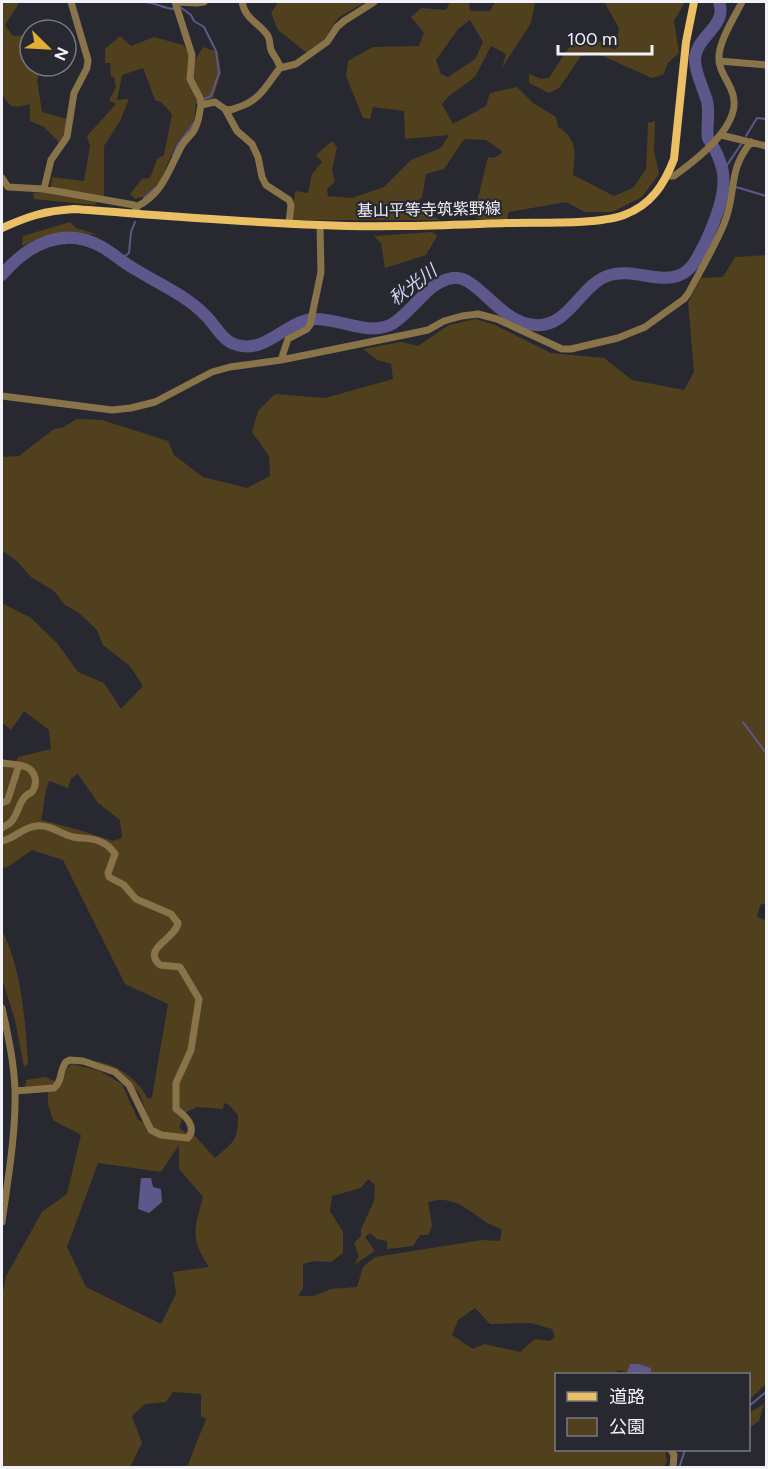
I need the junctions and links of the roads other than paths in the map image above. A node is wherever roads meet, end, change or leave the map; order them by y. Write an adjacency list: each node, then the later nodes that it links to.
1 (71, 2): 18 (street)
2 (175, 2): 3 (street); 11 (street)
3 (204, 2)
4 (242, 2): 10 (street)
5 (374, 2): 10 (street)
6 (694, 2): 16 (main road, 基山平等寺筑紫野線)
7 (742, 2): 8 (street)
8 (719, 61): 9 (street); 13 (street)
9 (766, 65)
10 (280, 68): 12 (street)
11 (201, 105): 12 (street); 19 (street)
12 (225, 109): 20 (street)
13 (719, 137): 14 (street); 16 (street)
14 (751, 142): 15 (street); 23 (street)
15 (766, 146)
16 (667, 176): 21 (main road, 基山平等寺筑紫野線)
17 (2, 178): 18 (street)
18 (44, 189): 19 (street)
19 (136, 210): 20 (main road, 基山平等寺筑紫野線); 22 (main road, 基山平等寺筑紫野線)
20 (289, 223): 21 (main road, 基山平等寺筑紫野線)
21 (320, 225): 23 (street)
22 (2, 228)
23 (281, 360): 24 (street)
24 (2, 396)
25 (2, 762): 26 (street)
26 (19, 765): 27 (street); 28 (street)
27 (2, 803)
28 (2, 828)
29 (2, 841): 31 (street)
30 (2, 1008): 31 (street)
31 (15, 1091): 32 (street)
32 (2, 1222)
33 (672, 1451): 34 (street)
34 (673, 1467)

